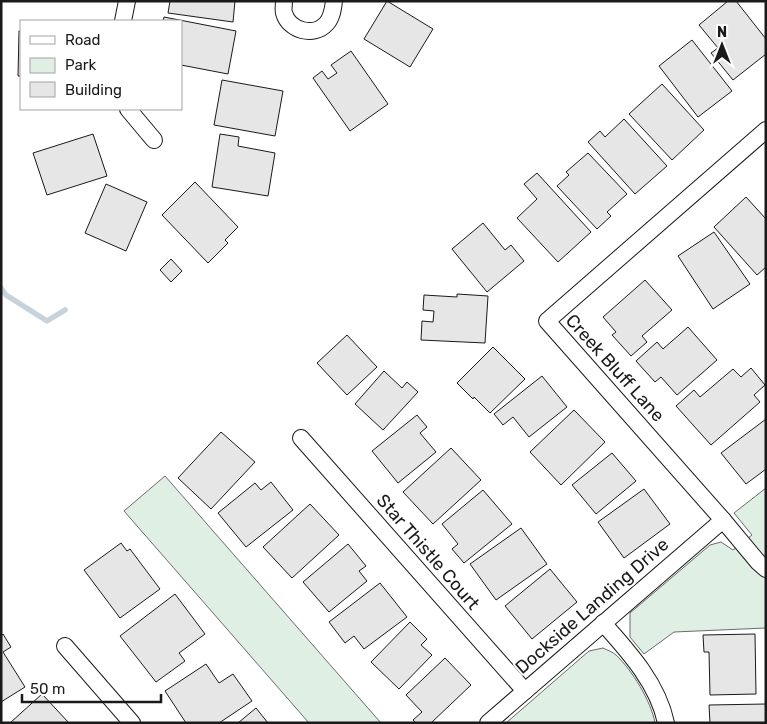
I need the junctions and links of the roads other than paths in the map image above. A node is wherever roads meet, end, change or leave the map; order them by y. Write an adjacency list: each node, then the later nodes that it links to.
1 (127, 1): 4 (street)
2 (284, 1): 3 (street)
3 (334, 1)
4 (123, 20)
5 (129, 110): 7 (street)
6 (766, 130): 9 (street, Creek Bluff Lane)
7 (154, 140)
8 (301, 438): 13 (street, Star Thistle Court)
9 (723, 520): 10 (street, Creek Bluff Lane); 11 (street, Dockside Landing Drive)
10 (766, 569)
11 (603, 623): 13 (street, Dockside Landing Drive); 16 (street)
12 (65, 646): 14 (street)
13 (525, 691): 15 (street, Dockside Landing Drive)
14 (132, 723)
15 (488, 723)
16 (666, 723)

